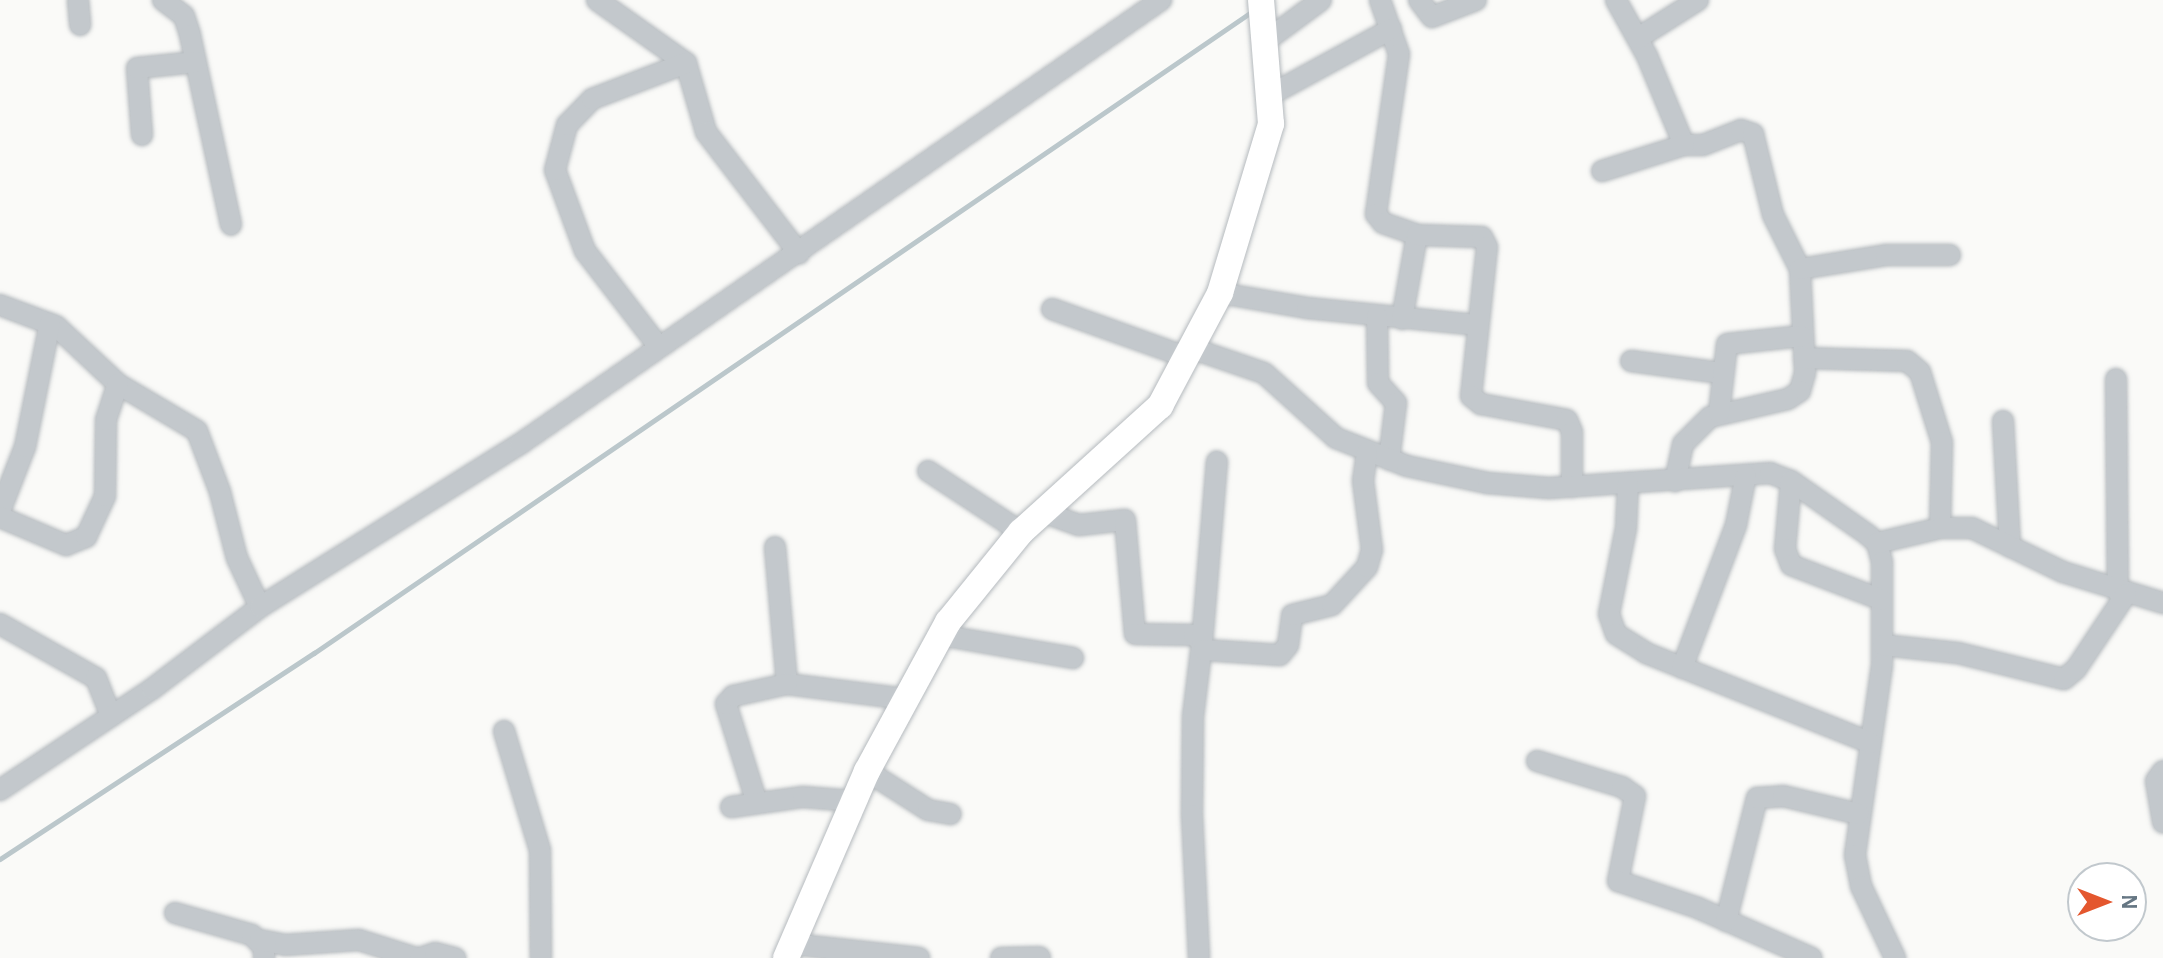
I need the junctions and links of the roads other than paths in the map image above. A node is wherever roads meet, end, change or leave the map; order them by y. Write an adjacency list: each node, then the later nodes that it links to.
1 (78, 0): 12 (street)
2 (163, 0): 16 (street)
3 (597, 0): 17 (street)
4 (1161, 0): 24 (street)
5 (1261, 0): 14 (main road)
6 (1321, 0): 14 (street)
7 (1380, 0): 13 (street)
8 (1419, 0): 9 (street)
9 (1476, 0)
10 (1616, 0): 15 (street)
11 (1698, 0): 15 (street)
12 (80, 25)
13 (1391, 29): 18 (street); 23 (street)
14 (1266, 35): 18 (main road)
15 (1638, 38): 20 (street)
16 (196, 62): 19 (street); 22 (street)
17 (686, 63): 24 (street); 35 (street)
18 (1270, 95): 27 (main road)
19 (142, 135)
20 (1684, 145): 21 (street); 26 (street)
21 (1602, 171)
22 (231, 225)
23 (1417, 235): 31 (street); 33 (street)
24 (799, 253): 35 (street)
25 (1950, 255): 26 (street)
26 (1800, 269): 34 (street)
27 (1220, 293): 30 (street); 36 (main road)
28 (0, 305): 32 (street)
29 (1052, 309): 36 (street)
30 (1377, 316): 31 (street); 45 (street)
31 (1402, 319): 33 (street)
32 (50, 323): 41 (street); 54 (street)
33 (1476, 325): 52 (street)
34 (1802, 336): 37 (street); 39 (street)
35 (659, 347): 63 (street)
36 (1188, 352): 44 (street); 53 (main road)
37 (1804, 358): 42 (street); 55 (street)
38 (1631, 361): 39 (street)
39 (1721, 373): 42 (street)
40 (2116, 379): 60 (street)
41 (118, 384): 54 (street); 63 (street)
42 (1719, 413): 49 (street)
43 (2003, 421): 59 (street)
44 (1367, 452): 45 (street); 67 (street)
45 (1389, 460): 52 (street)
46 (1217, 462): 67 (street)
47 (928, 471): 56 (street)
48 (1746, 475): 49 (street); 50 (street); 69 (street)
49 (1675, 481): 51 (street)
50 (1791, 481): 57 (street); 61 (street)
51 (1628, 484): 52 (street); 69 (street)
52 (1572, 487)
53 (1043, 512): 56 (main road); 67 (street)
54 (0, 514)
55 (1940, 528): 57 (street); 59 (street)
56 (1021, 532): 65 (main road)
57 (1877, 543): 61 (street)
58 (775, 547): 70 (street)
59 (2010, 547): 60 (street)
60 (2122, 593): 62 (street); 66 (street)
61 (1882, 600): 66 (street)
62 (2163, 603)
63 (260, 607): 72 (street)
64 (0, 624): 72 (street)
65 (940, 635): 68 (street); 71 (main road)
66 (1883, 645): 74 (street)
67 (1203, 647): 95 (street)
68 (1073, 658)
69 (1682, 668): 74 (street)
70 (787, 684): 71 (street); 80 (street)
71 (906, 699): 76 (main road)
72 (111, 716): 78 (street)
73 (504, 731): 92 (street)
74 (1871, 743): 83 (street)
75 (1537, 761): 86 (street)
76 (867, 771): 79 (main road); 82 (street)
77 (2163, 771): 84 (street)
78 (0, 790)
79 (854, 801): 80 (street); 88 (main road)
80 (757, 803): 81 (street)
81 (731, 807)
82 (951, 814)
83 (1859, 814): 86 (street); 97 (street)
84 (2163, 822)
85 (175, 913): 87 (street)
86 (1726, 921): 96 (street)
87 (262, 949): 90 (street)
88 (789, 951): 93 (street)
89 (1040, 957): 94 (street)
90 (418, 958): 91 (street)
91 (455, 958)
92 (541, 958)
93 (919, 958)
94 (1001, 958)
95 (1199, 958)
96 (1812, 958)
97 (1895, 958)

